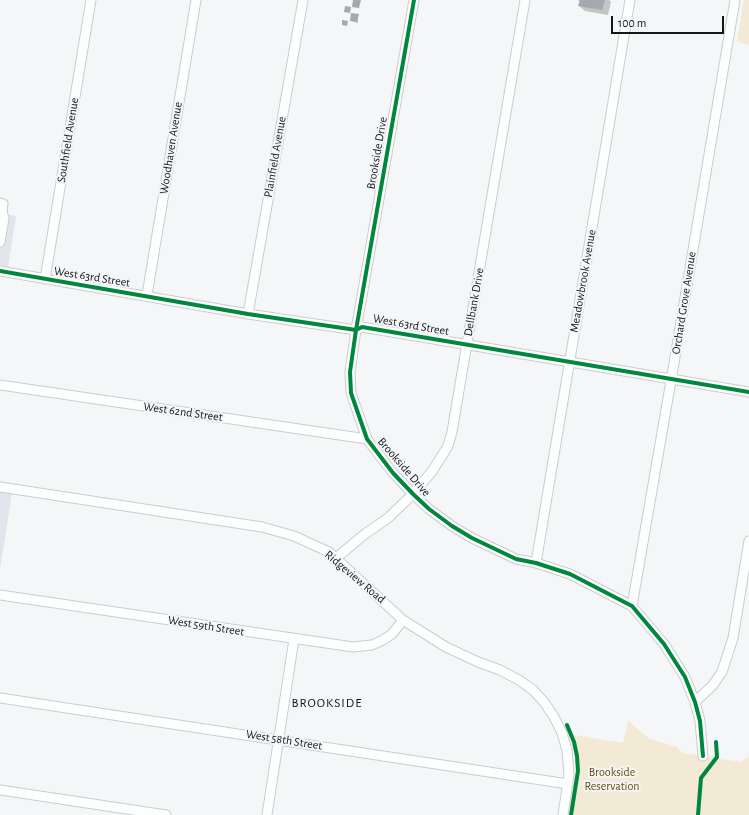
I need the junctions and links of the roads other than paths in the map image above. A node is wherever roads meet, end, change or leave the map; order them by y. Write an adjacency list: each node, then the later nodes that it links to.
1 (91, 0): 11 (street, Southfield Avenue)
2 (196, 0): 12 (street, Woodhaven Avenue)
3 (302, 0): 13 (street, Plainfield Avenue)
4 (414, 0): 14 (street, Brookside Drive)
5 (525, 0): 15 (street, Dellbank Drive)
6 (630, 0): 16 (street, Meadowbrook Avenue)
7 (734, 0): 17 (street, Orchard Grove Avenue)
8 (0, 203): 9 (street)
9 (0, 242)
10 (0, 271): 11 (street, West 63rd Street)
11 (45, 279): 12 (street, West 63rd Street)
12 (147, 296): 13 (street, West 63rd Street)
13 (248, 314): 14 (street, West 63rd Street)
14 (356, 330): 15 (street, West 63rd Street); 20 (street, Brookside Drive)
15 (467, 345): 16 (street, West 63rd Street); 22 (street, Dellbank Drive)
16 (569, 362): 17 (street, West 63rd Street); 25 (street, Meadowbrook Avenue)
17 (672, 378): 19 (street, West 63rd Street); 27 (street, Orchard Grove Avenue)
18 (0, 385): 20 (street, West 62nd Street)
19 (749, 392)
20 (366, 439): 22 (street, Brookside Drive)
21 (0, 487): 24 (street, Ridgeview Road)
22 (413, 494): 24 (street, Dellbank Drive); 25 (street, Brookside Drive)
23 (749, 541): 31 (street)
24 (336, 558): 28 (street, Ridgeview Road)
25 (536, 563): 27 (street, Brookside Drive)
26 (0, 595): 29 (street, West 59th Street)
27 (632, 606): 31 (street, Brookside Drive)
28 (403, 620): 29 (street, West 59th Street); 34 (street, Ridgeview Road)
29 (294, 639): 32 (street)
30 (0, 698): 32 (street, West 58th Street)
31 (695, 702): 33 (street, Brookside Drive)
32 (278, 739): 34 (street, West 58th Street); 37 (street)
33 (703, 756)
34 (568, 784): 38 (street, Ridgeview Road)
35 (0, 790): 36 (street)
36 (166, 815)
37 (267, 815)
38 (563, 815)

